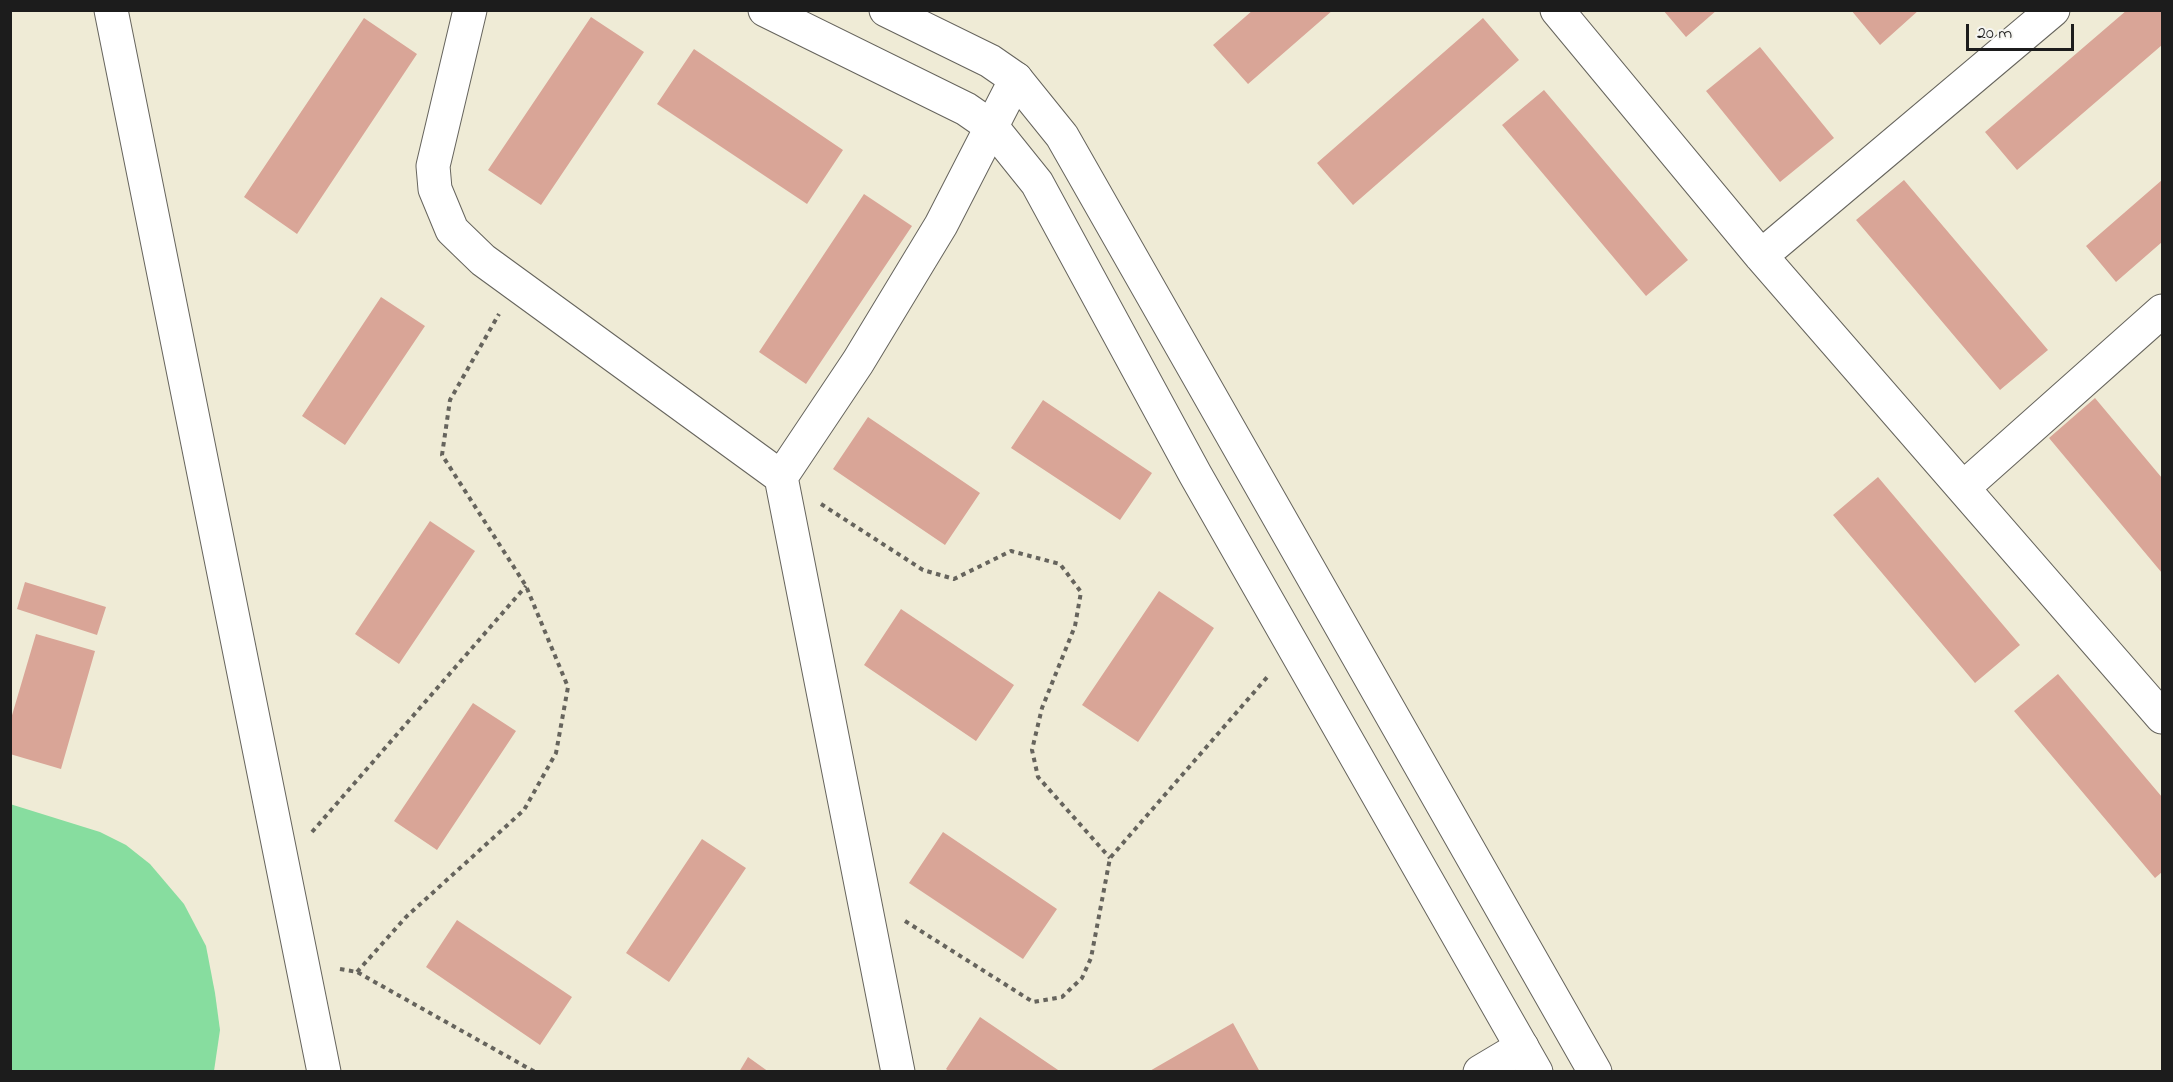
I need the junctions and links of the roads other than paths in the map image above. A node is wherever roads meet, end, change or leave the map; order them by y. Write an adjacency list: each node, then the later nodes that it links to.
1 (111, 10): 15 (street)
2 (470, 10): 11 (street)
3 (765, 10): 8 (street)
4 (886, 10): 7 (street)
5 (1557, 10): 9 (street)
6 (2054, 10): 9 (street)
7 (1016, 80): 8 (street); 18 (street)
8 (992, 127): 11 (street); 14 (street)
9 (1761, 256): 12 (street)
10 (2163, 311): 12 (street)
11 (781, 477): 16 (street)
12 (1963, 488): 13 (street)
13 (2163, 717)
14 (1529, 1059): 17 (street)
15 (324, 1071)
16 (898, 1071)
17 (1480, 1071)
18 (1595, 1071)

